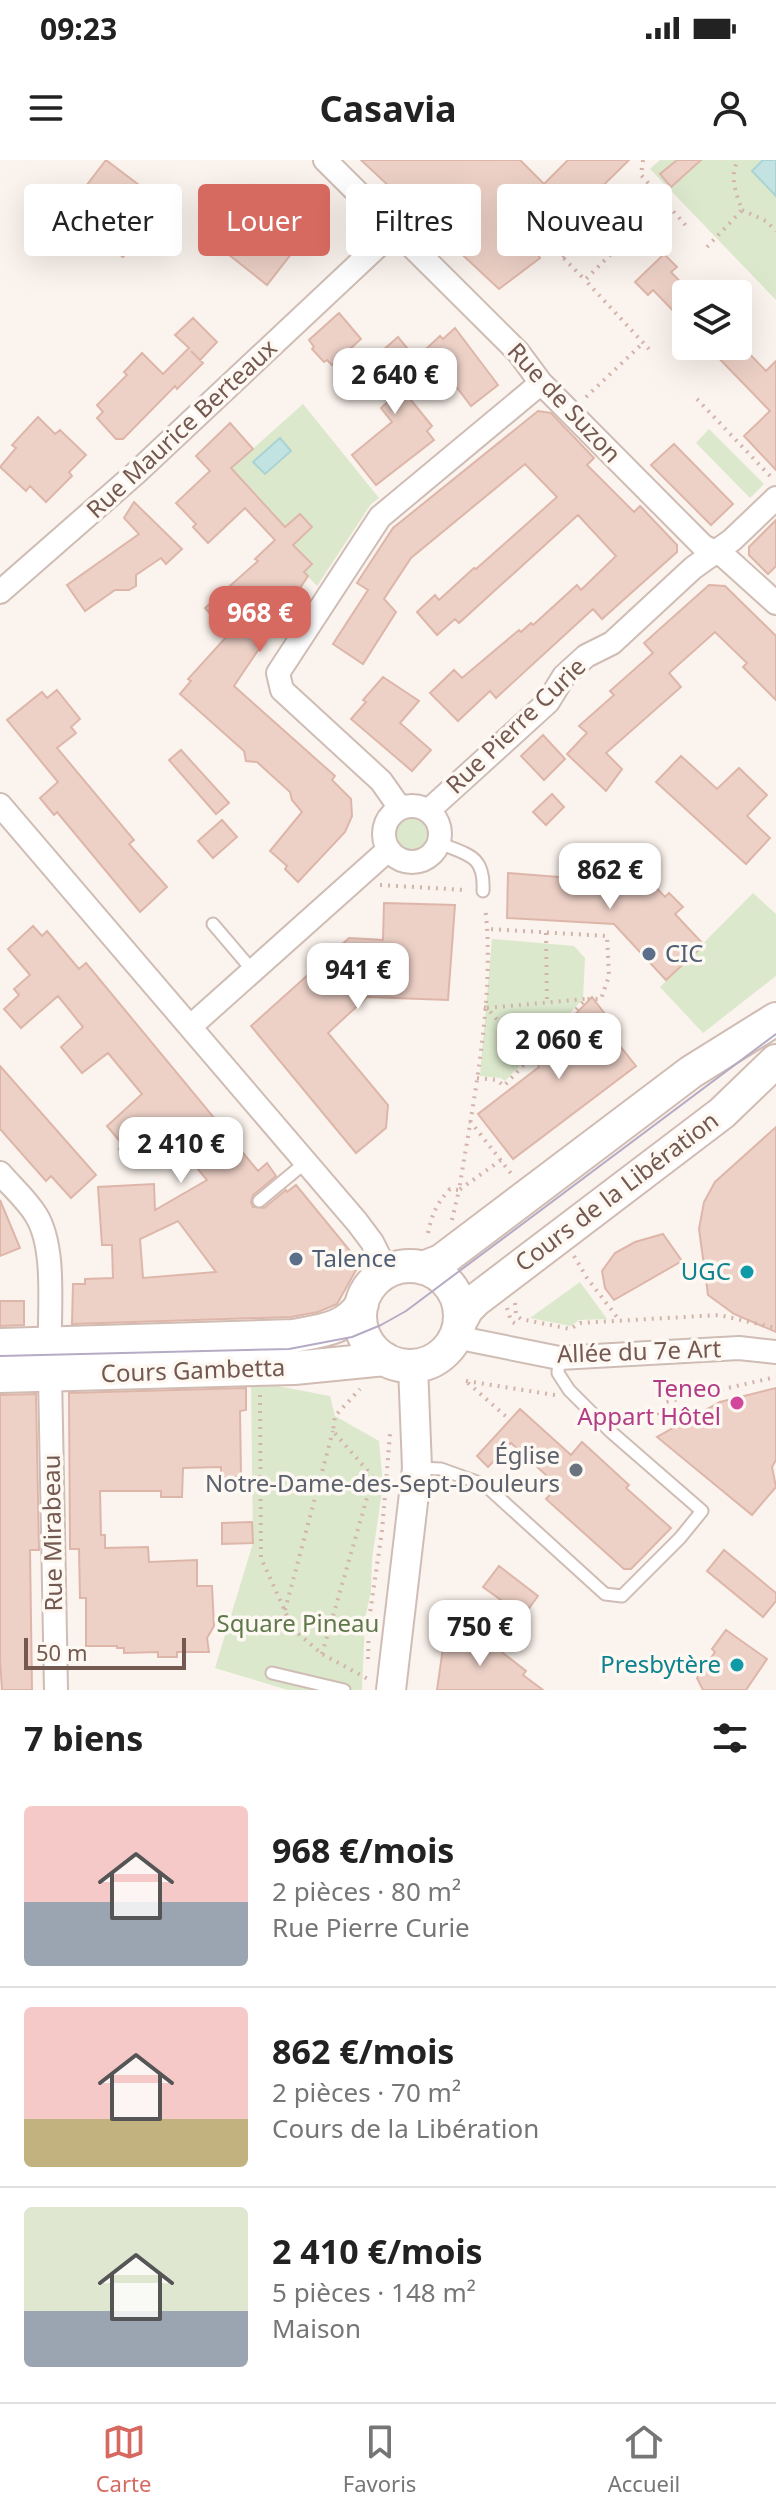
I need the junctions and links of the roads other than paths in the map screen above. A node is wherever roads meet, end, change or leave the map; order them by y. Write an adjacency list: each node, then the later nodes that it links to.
1 (325, 160): 2 (street, Rue de Suzon)
2 (350, 184)
3 (367, 256): 8 (street, Rue Maurice Berteaux)
4 (423, 256): 5 (street, Rue de Suzon)
5 (541, 383): 7 (street, Rue de Suzon); 11 (street)
6 (774, 488): 7 (street, Rue Pierre Curie)
7 (715, 552): 9 (street, Rue de Suzon); 12 (street, Rue Pierre Curie)
8 (0, 592)
9 (776, 603)
10 (0, 805): 19 (street)
11 (400, 808): 12 (street); 14 (street)
12 (428, 811): 13 (street)
13 (439, 843): 14 (street); 15 (lane)
14 (388, 850): 17 (street)
15 (483, 891)
16 (213, 924): 17 (lane)
17 (253, 971): 19 (street)
18 (776, 1019): 24 (main road)
19 (191, 1026): 21 (street)
20 (776, 1061): 27 (main road, Cours de la Libération)
21 (306, 1162): 23 (lane); 25 (street)
22 (0, 1173): 31 (street, Rue Mirabeau)
23 (259, 1201)
24 (423, 1268): 25 (main road); 27 (main road)
25 (387, 1272): 26 (main road)
26 (362, 1304): 31 (main road, Cours Gambetta); 32 (main road)
27 (459, 1329): 30 (street, Allée du 7e Art); 32 (main road)
28 (0, 1345): 31 (main road, Cours Gambetta)
29 (776, 1352): 30 (street, Allée du 7e Art)
30 (559, 1358): 34 (lane)
31 (50, 1360): 32 (main road, Cours Gambetta); 33 (main road, Cours Gambetta); 37 (street, Rue Mirabeau)
32 (399, 1363): 34 (street)
33 (0, 1376)
34 (417, 1468): 36 (street)
35 (272, 1673): 38 (lane)
36 (379, 1684)
37 (56, 1690)
38 (344, 1690)

